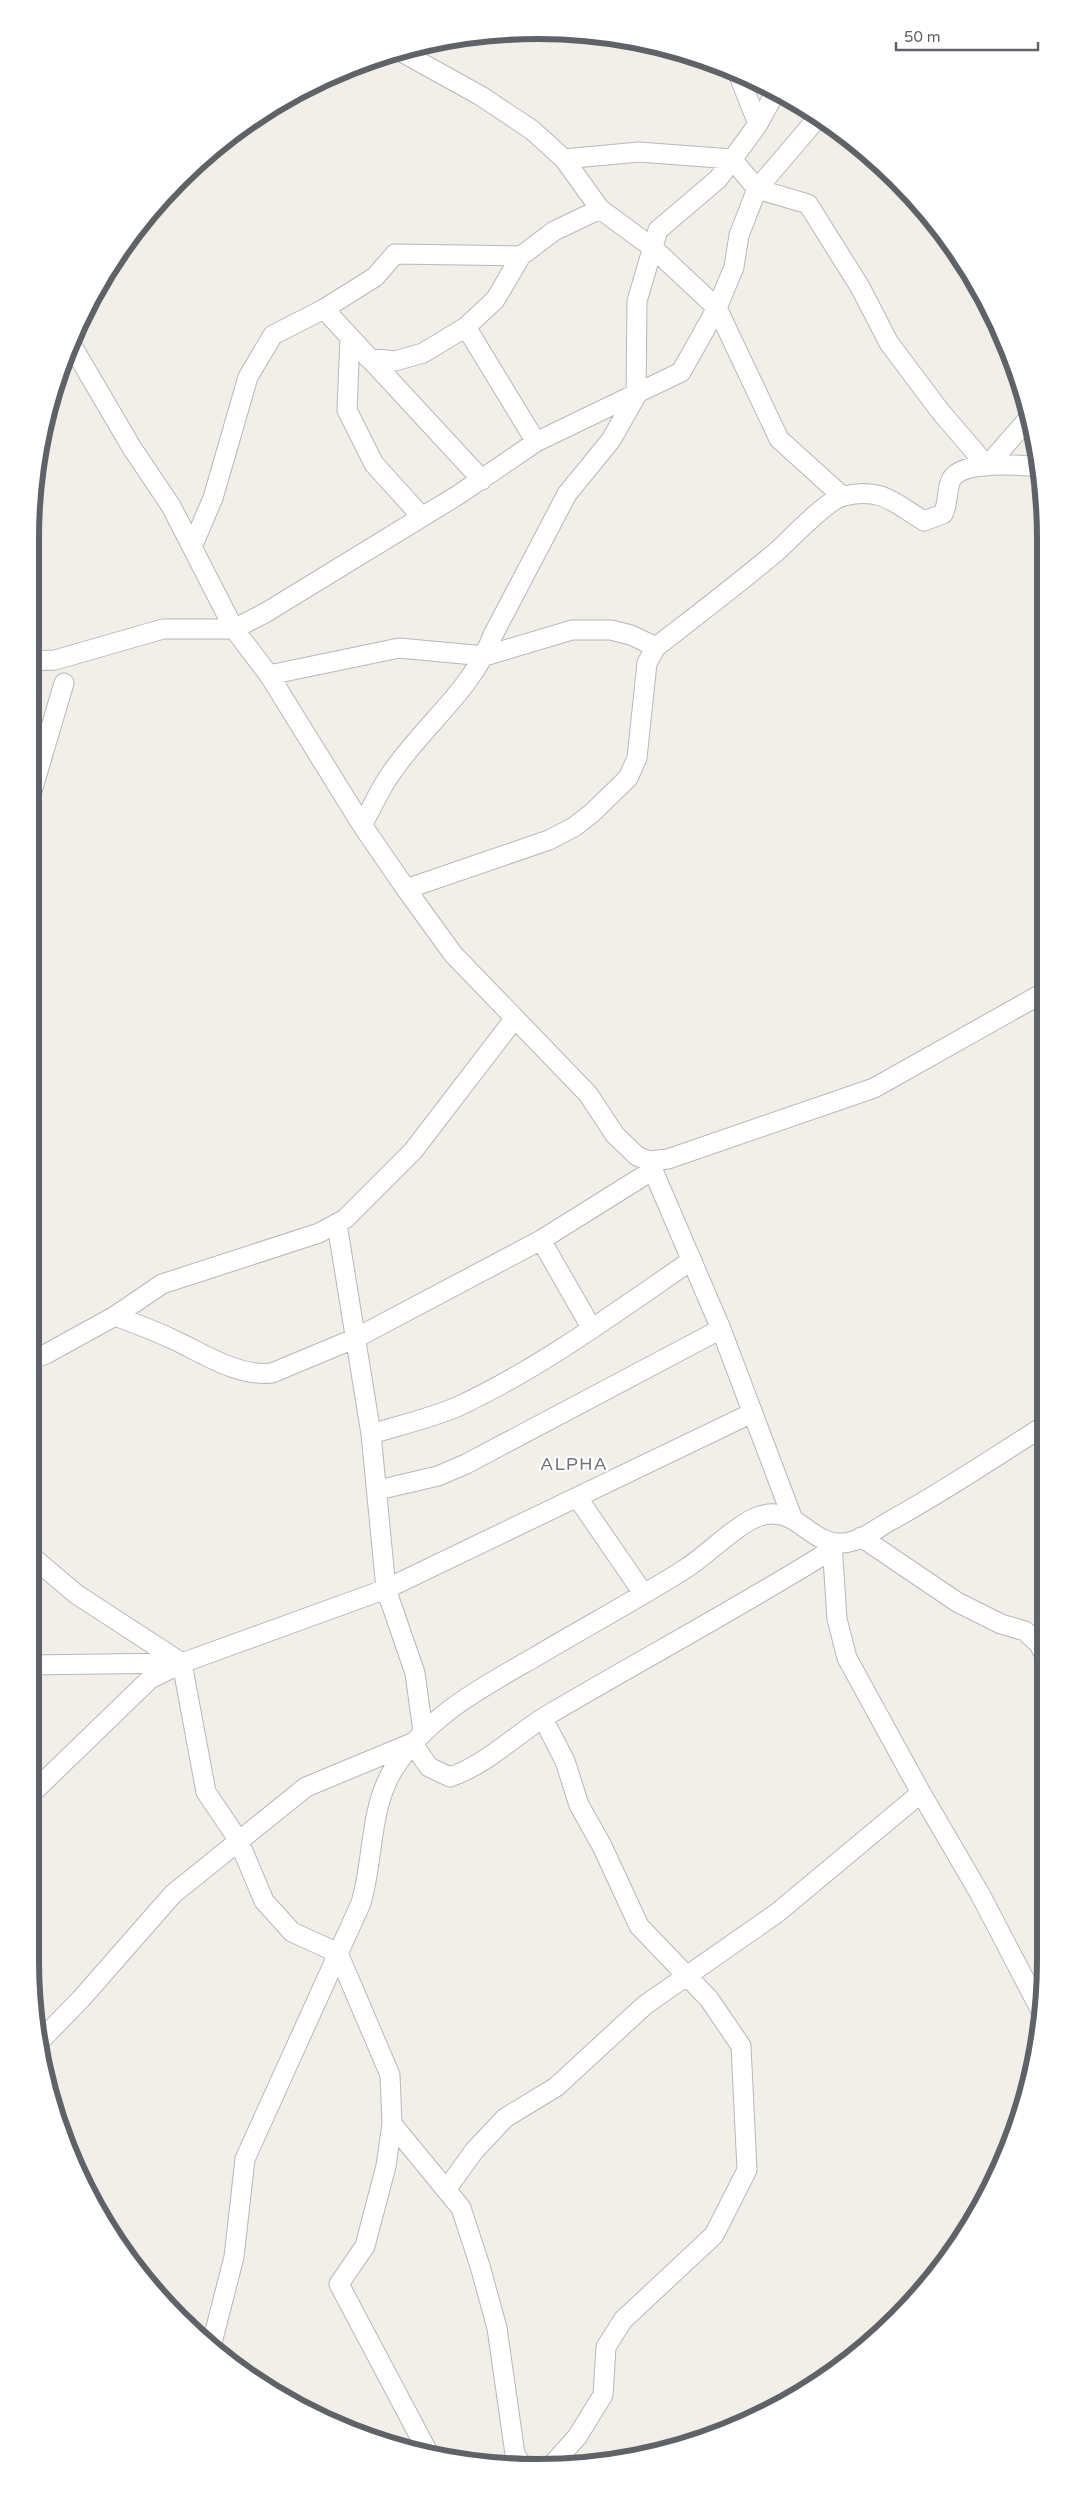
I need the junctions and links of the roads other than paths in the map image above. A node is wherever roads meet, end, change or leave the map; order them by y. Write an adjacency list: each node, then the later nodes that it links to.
1 (409, 56): 6 (street)
2 (742, 82): 5 (street)
3 (773, 97): 5 (street)
4 (814, 122): 8 (street)
5 (758, 124): 7 (street)
6 (564, 159): 7 (street); 9 (street)
7 (732, 159): 8 (street); 10 (street)
8 (757, 190): 12 (street); 21 (street)
9 (600, 208): 10 (street); 11 (street)
10 (653, 248): 12 (street); 18 (street)
11 (521, 256): 13 (street); 14 (street)
12 (717, 308): 18 (street); 24 (street)
13 (324, 309): 15 (street); 26 (street)
14 (466, 327): 17 (street); 20 (street)
15 (350, 338): 17 (street); 25 (street)
16 (75, 351): 26 (street)
17 (368, 358): 23 (street)
18 (636, 396): 20 (street); 29 (street)
19 (1024, 424): 21 (street)
20 (536, 442): 23 (street)
21 (987, 466): 22 (street); 24 (street)
22 (1032, 466)
23 (482, 480): 25 (street)
24 (842, 496): 28 (street)
25 (422, 517): 27 (street)
26 (192, 547): 27 (street)
27 (234, 629): 30 (street); 31 (street)
28 (656, 647): 29 (street); 35 (street)
29 (485, 656): 31 (street); 34 (street)
30 (39, 661)
31 (269, 675): 34 (street)
32 (64, 683): 33 (street)
33 (39, 768)
34 (362, 825): 35 (street)
35 (406, 889): 37 (street)
36 (1037, 996): 38 (street)
37 (515, 1018): 38 (street); 39 (street)
38 (651, 1166): 40 (street); 41 (street)
39 (337, 1224): 42 (street); 45 (street)
40 (541, 1240): 43 (street); 45 (street)
41 (692, 1260): 43 (street); 44 (street)
42 (115, 1316): 45 (street); 46 (street)
43 (592, 1329): 49 (street)
44 (721, 1330): 47 (street); 50 (street)
45 (356, 1338): 49 (street)
46 (39, 1357)
47 (752, 1413): 51 (street); 52 (street)
48 (1037, 1430): 53 (street)
49 (371, 1434): 50 (street)
50 (378, 1490): 56 (street)
51 (577, 1497): 56 (street); 57 (street)
52 (792, 1517): 54 (street); 57 (street)
53 (861, 1537): 54 (street); 58 (street)
54 (832, 1546): 62 (street); 64 (street)
55 (39, 1563): 59 (street)
56 (386, 1589): 59 (street); 62 (street)
57 (643, 1593): 62 (street)
58 (1037, 1642)
59 (182, 1663): 60 (street); 63 (street); 65 (street)
60 (39, 1665)
61 (549, 1730): 67 (street)
62 (417, 1738): 65 (street); 66 (street)
63 (39, 1787)
64 (921, 1793): 67 (street); 68 (street)
65 (241, 1846): 66 (street); 69 (street)
66 (338, 1953): 70 (street); 72 (street)
67 (686, 1976): 71 (street); 75 (street)
68 (1035, 2000)
69 (45, 2036)
70 (392, 2124): 71 (street); 73 (street)
71 (446, 2190): 74 (street)
72 (212, 2338)
73 (425, 2446)
74 (517, 2458)
75 (558, 2458)

